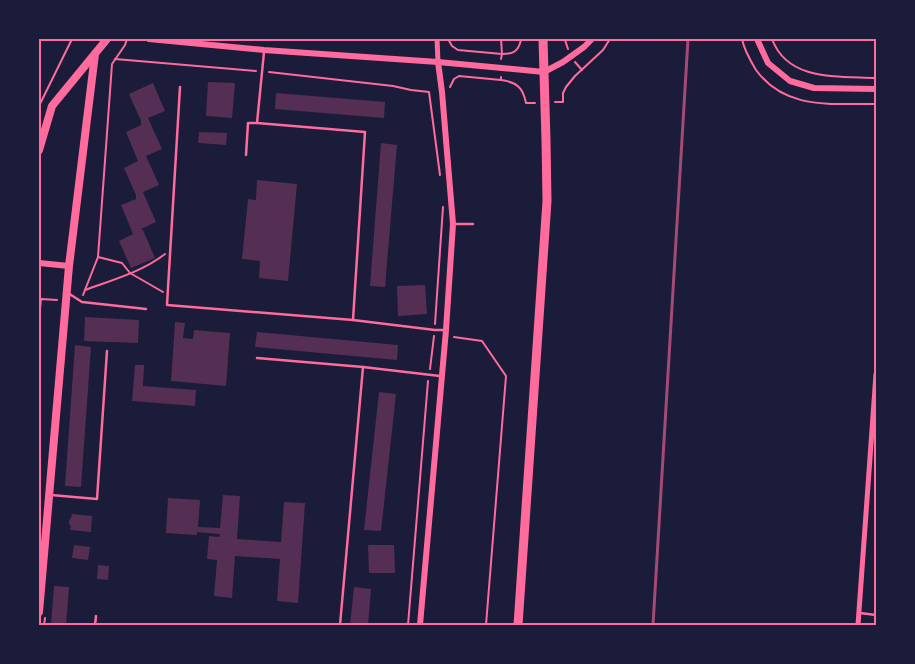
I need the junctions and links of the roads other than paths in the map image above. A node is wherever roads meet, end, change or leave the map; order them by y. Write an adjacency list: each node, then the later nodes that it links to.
1 (106, 39): 8 (main road)
2 (149, 39): 7 (street)
3 (437, 39): 9 (street)
4 (543, 39): 10 (main road)
5 (592, 39): 10 (street)
6 (757, 39): 12 (street)
7 (264, 50): 9 (street); 13 (lane)
8 (96, 54): 14 (main road); 19 (main road)
9 (438, 62): 10 (street); 16 (street)
10 (544, 72): 39 (main road)
11 (180, 87): 22 (lane)
12 (876, 90)
13 (256, 123): 15 (lane); 22 (lane)
14 (39, 150)
15 (246, 155)
16 (454, 224): 17 (lane); 23 (street)
17 (473, 224)
18 (39, 263): 19 (street)
19 (69, 266): 20 (main road)
20 (67, 292): 21 (lane); 31 (main road)
21 (146, 309)
22 (354, 320): 23 (lane)
23 (446, 333): 28 (street)
24 (107, 351): 31 (lane)
25 (257, 358): 26 (lane)
26 (363, 367): 28 (lane); 37 (lane)
27 (876, 374): 29 (street)
28 (442, 376): 38 (street)
29 (870, 466): 30 (lane); 33 (street)
30 (876, 466)
31 (49, 495): 32 (main road)
32 (39, 612)
33 (859, 613): 34 (lane); 40 (street)
34 (876, 615)
35 (96, 616): 36 (lane)
36 (95, 625)
37 (340, 625)
38 (420, 625)
39 (518, 625)
40 (858, 625)

